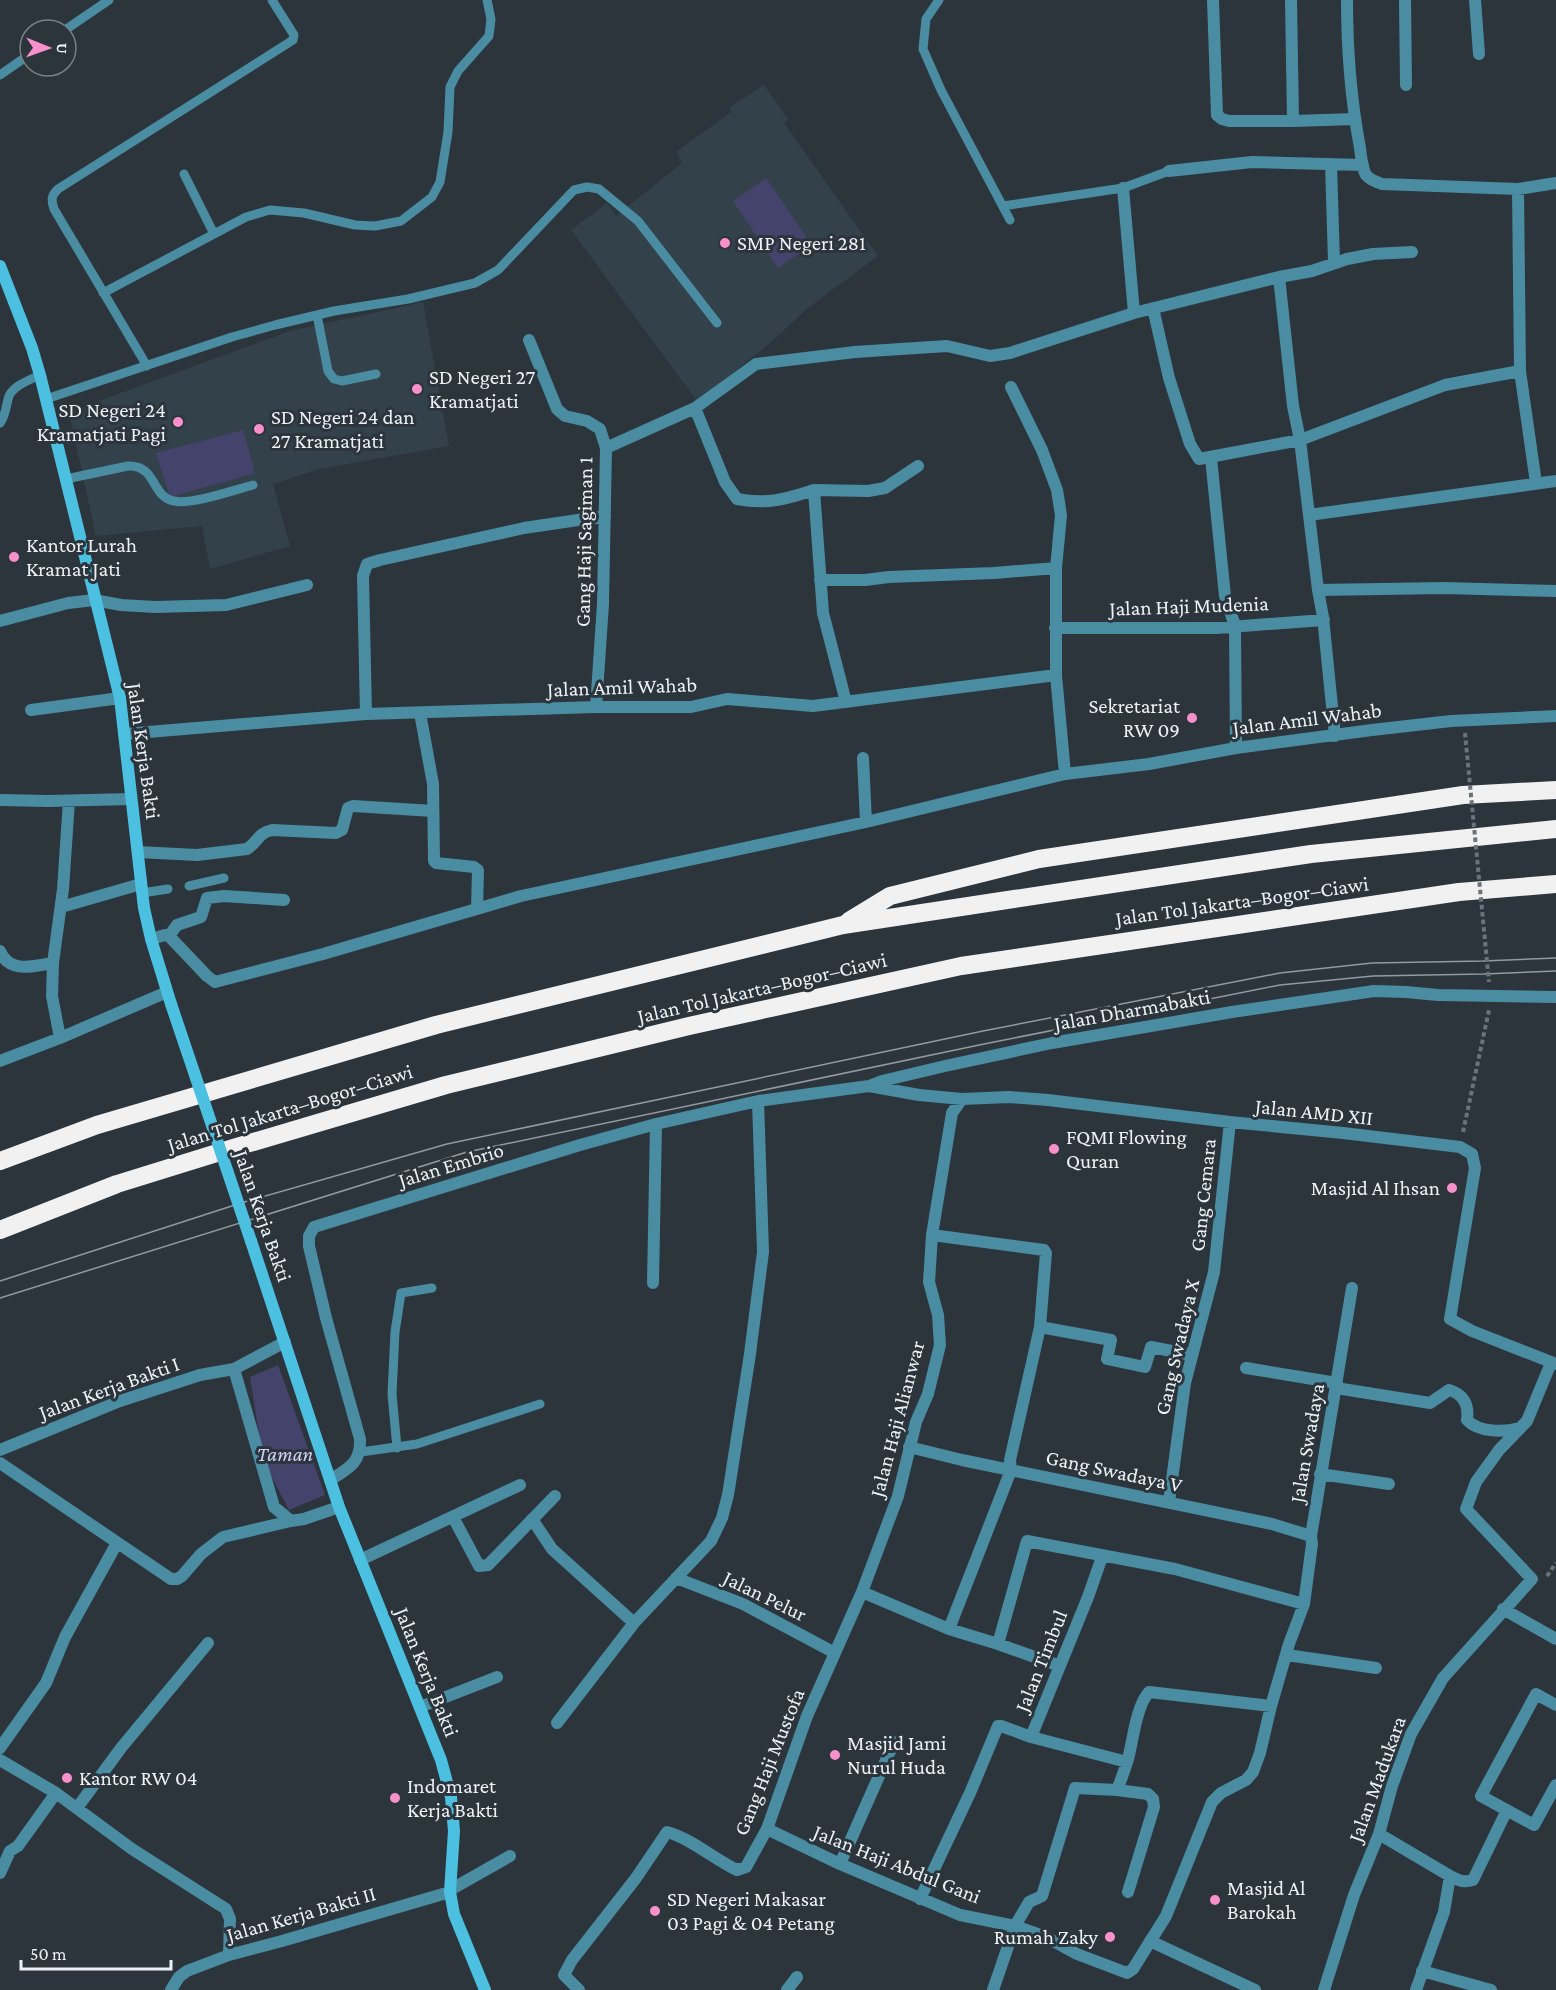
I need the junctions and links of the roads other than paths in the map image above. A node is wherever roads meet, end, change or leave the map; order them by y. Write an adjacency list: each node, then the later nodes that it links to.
1 (109, 0): 10 (lane)
2 (272, 0): 31 (lane)
3 (487, 0): 26 (lane)
4 (939, 0): 24 (lane)
5 (1214, 0): 16 (street)
6 (1291, 0): 16 (street)
7 (1347, 0): 15 (street)
8 (1406, 0): 14 (street)
9 (1475, 0): 11 (street)
10 (78, 21)
11 (1479, 54)
12 (18, 62): 13 (lane)
13 (0, 75)
14 (1406, 85)
15 (1355, 119): 16 (street); 18 (street)
16 (1293, 121)
17 (1331, 164): 18 (street); 19 (street); 28 (street)
18 (1363, 165): 23 (street)
19 (1169, 171): 22 (lane)
20 (184, 174): 26 (lane)
21 (1556, 183): 23 (street)
22 (1123, 188): 24 (lane); 33 (street)
23 (1518, 189): 38 (street)
24 (1003, 206): 25 (lane)
25 (1010, 220)
26 (214, 234): 31 (lane)
27 (1412, 252): 28 (street)
28 (1334, 262): 30 (street)
29 (0, 266): 40 (street, Jalan Kerja Bakti)
30 (1279, 277): 32 (street); 45 (street)
31 (103, 294): 37 (lane)
32 (1153, 309): 33 (street); 47 (street)
33 (1134, 313): 43 (street)
34 (317, 315): 35 (lane); 37 (lane); 39 (lane)
35 (717, 323)
36 (529, 340): 46 (street, Gang Haji Sagiman 1)
37 (147, 366): 42 (lane)
38 (1520, 371): 45 (street); 51 (street)
39 (375, 374)
40 (40, 375): 42 (street, Jalan Kerja Bakti); 44 (lane)
41 (1011, 387): 56 (street)
42 (46, 399): 49 (street, Jalan Kerja Bakti)
43 (695, 408): 46 (street); 53 (street)
44 (0, 423)
45 (1300, 440): 47 (street); 54 (street)
46 (606, 448): 55 (street, Gang Haji Sagiman 1)
47 (1211, 458): 64 (street)
48 (918, 466): 53 (street)
49 (66, 479): 52 (lane); 61 (street, Jalan Kerja Bakti)
50 (1556, 482): 51 (street)
51 (1536, 483): 54 (street)
52 (253, 485)
53 (814, 490): 57 (street)
54 (1309, 515): 59 (street)
55 (605, 516): 69 (street, Gang Haji Sagiman 1); 72 (street)
56 (1056, 568): 57 (street); 65 (street)
57 (820, 580): 68 (street)
58 (307, 585): 61 (street)
59 (1318, 590): 60 (street); 62 (street)
60 (1556, 591)
61 (94, 600): 63 (street); 67 (street, Jalan Kerja Bakti)
62 (1323, 620): 64 (street, Jalan Haji Mudenia); 75 (street)
63 (0, 621)
64 (1235, 626): 65 (street, Jalan Haji Mudenia); 76 (street)
65 (1055, 628): 66 (street)
66 (1056, 675): 68 (street, Jalan Amil Wahab); 78 (street)
67 (120, 698): 70 (street); 74 (street, Jalan Kerja Bakti)
68 (846, 702): 69 (street, Jalan Amil Wahab)
69 (596, 707): 71 (street, Jalan Amil Wahab)
70 (31, 710)
71 (420, 713): 72 (street, Jalan Amil Wahab); 83 (street)
72 (366, 714): 74 (street, Jalan Amil Wahab)
73 (1556, 716): 75 (street, Jalan Amil Wahab)
74 (124, 734): 80 (street, Jalan Kerja Bakti)
75 (1335, 736): 76 (street, Jalan Amil Wahab)
76 (1236, 748): 78 (street, Jalan Amil Wahab)
77 (863, 758): 84 (street)
78 (1065, 774): 84 (street, Jalan Amil Wahab)
79 (1556, 790): 95 (highway)
80 (131, 799): 82 (street); 86 (street, Jalan Kerja Bakti)
81 (0, 800): 82 (street)
82 (69, 801): 93 (street)
83 (433, 811): 86 (street); 94 (street)
84 (866, 822): 94 (street, Jalan Amil Wahab)
85 (1556, 829): 95 (highway, Jalan Tol Jakarta–Bogor–Ciawi)
86 (138, 852): 90 (street, Jalan Kerja Bakti)
87 (224, 878): 89 (lane)
88 (1556, 884): 110 (highway, Jalan Tol Jakarta–Bogor–Ciawi)
89 (189, 886)
90 (141, 888): 91 (lane); 93 (street); 97 (street, Jalan Kerja Bakti)
91 (168, 889)
92 (284, 900): 96 (street)
93 (61, 907): 99 (street)
94 (477, 909): 96 (street, Jalan Amil Wahab)
95 (843, 925): 109 (highway, Jalan Tol Jakarta–Bogor–Ciawi)
96 (169, 936): 97 (street)
97 (151, 939): 101 (street, Jalan Kerja Bakti)
98 (0, 951): 99 (street)
99 (53, 963): 102 (street)
100 (1556, 997): 104 (street, Jalan Dharmabakti)
101 (169, 998): 102 (street); 117 (street, Jalan Kerja Bakti, bridge)
102 (60, 1038): 103 (street)
103 (0, 1061)
104 (869, 1086): 105 (street, Jalan AMD XII); 106 (street, Jalan Embrio)
105 (963, 1099): 107 (street, Jalan AMD XII); 111 (street, Jalan Haji Alianwar)
106 (758, 1101): 108 (street, Jalan Embrio); 146 (street)
107 (1230, 1122): 112 (street, Gang Cemara); 119 (street, Jalan AMD XII)
108 (656, 1124): 113 (street); 128 (street, Jalan Embrio)
109 (0, 1161)
110 (0, 1230)
111 (932, 1234): 116 (street); 125 (street, Jalan Haji Alianwar)
112 (1214, 1272): 118 (street, Gang Swadaya X)
113 (653, 1283)
114 (432, 1288): 126 (lane)
115 (1352, 1288): 122 (street, Jalan Swadaya)
116 (1040, 1327): 118 (street); 130 (street)
117 (285, 1342): 121 (street, Jalan Kerja Bakti I); 132 (street, Jalan Kerja Bakti)
118 (1192, 1355): 136 (street, Gang Swadaya X)
119 (1554, 1363): 124 (street)
120 (1246, 1368): 122 (street)
121 (234, 1369): 127 (street, Jalan Kerja Bakti I); 140 (street)
122 (1337, 1385): 124 (street); 131 (street, Jalan Swadaya)
123 (540, 1404): 126 (lane)
124 (1520, 1428): 149 (street, Jalan Madukara)
125 (909, 1447): 130 (street, Gang Swadaya V); 145 (street, Jalan Haji Alianwar)
126 (397, 1448): 128 (lane)
127 (0, 1450)
128 (361, 1452): 132 (street)
129 (0, 1463): 142 (street)
130 (1011, 1470): 136 (street, Gang Swadaya V); 151 (street)
131 (1320, 1474): 133 (street); 141 (street, Jalan Swadaya)
132 (330, 1480): 137 (street, Jalan Kerja Bakti)
133 (1389, 1484)
134 (520, 1485): 138 (street)
135 (555, 1496): 139 (street)
136 (1169, 1502): 141 (street, Gang Swadaya V)
137 (339, 1507): 140 (street); 144 (street, Jalan Kerja Bakti)
138 (453, 1517): 139 (street); 144 (street)
139 (532, 1519): 150 (street)
140 (291, 1521): 142 (street)
141 (1311, 1536): 148 (street, Jalan Swadaya)
142 (117, 1543): 166 (street)
143 (1102, 1557): 148 (street); 154 (street); 157 (street, Jalan Timbul)
144 (360, 1560): 162 (street, Jalan Kerja Bakti)
145 (868, 1572): 147 (street, Gang Haji Mustofa)
146 (676, 1578): 150 (street); 155 (street, Jalan Pelur)
147 (862, 1592): 151 (street); 155 (street, Gang Haji Mustofa)
148 (1304, 1604): 156 (street, Jalan Swadaya)
149 (1503, 1609): 152 (street); 175 (street, Jalan Madukara)
150 (634, 1623): 163 (street)
151 (949, 1629): 154 (street)
152 (1556, 1639)
153 (208, 1643): 172 (street)
154 (998, 1644): 157 (street)
155 (835, 1653): 174 (street, Gang Haji Mustofa)
156 (1287, 1654): 158 (street); 161 (street, Jalan Swadaya)
157 (1060, 1666): 164 (street, Jalan Timbul)
158 (1376, 1668)
159 (497, 1677): 162 (street)
160 (1556, 1705): 173 (street)
161 (1271, 1706): 168 (street); 184 (street, Jalan Swadaya)
162 (420, 1707): 180 (street, Jalan Kerja Bakti)
163 (557, 1723)
164 (1031, 1737): 168 (street); 182 (street, Jalan Timbul)
165 (894, 1742): 177 (street)
166 (0, 1748)
167 (0, 1760): 171 (street)
168 (1127, 1762): 170 (street)
169 (1556, 1785): 173 (street)
170 (1117, 1790): 181 (street); 183 (street)
171 (56, 1793): 172 (street); 178 (street)
172 (77, 1808): 185 (street)
173 (1507, 1810): 179 (street)
174 (767, 1829): 177 (street, Jalan Haji Abdul Gani); 191 (street, Gang Haji Mustofa)
175 (1379, 1834): 179 (street); 195 (street, Jalan Madukara)
176 (510, 1856): 180 (street, Jalan Kerja Bakti II)
177 (840, 1864): 182 (street, Jalan Haji Abdul Gani)
178 (0, 1873)
179 (1449, 1876): 187 (street)
180 (450, 1891): 185 (street, Jalan Kerja Bakti II); 190 (street, Jalan Kerja Bakti)
181 (1128, 1892)
182 (920, 1899): 183 (street, Jalan Haji Abdul Gani)
183 (1015, 1926): 186 (street, Jalan Haji Abdul Gani); 193 (street)
184 (1150, 1941): 186 (street, Jalan Swadaya); 194 (street)
185 (229, 1955): 189 (street, Jalan Kerja Bakti II)
186 (1133, 1969)
187 (1422, 1971): 196 (street); 197 (street)
188 (797, 1977): 192 (street)
189 (171, 1990)
190 (485, 1990)
191 (579, 1990)
192 (788, 1990)
193 (993, 1990)
194 (1255, 1990)
195 (1324, 1990)
196 (1416, 1990)
197 (1491, 1990)

